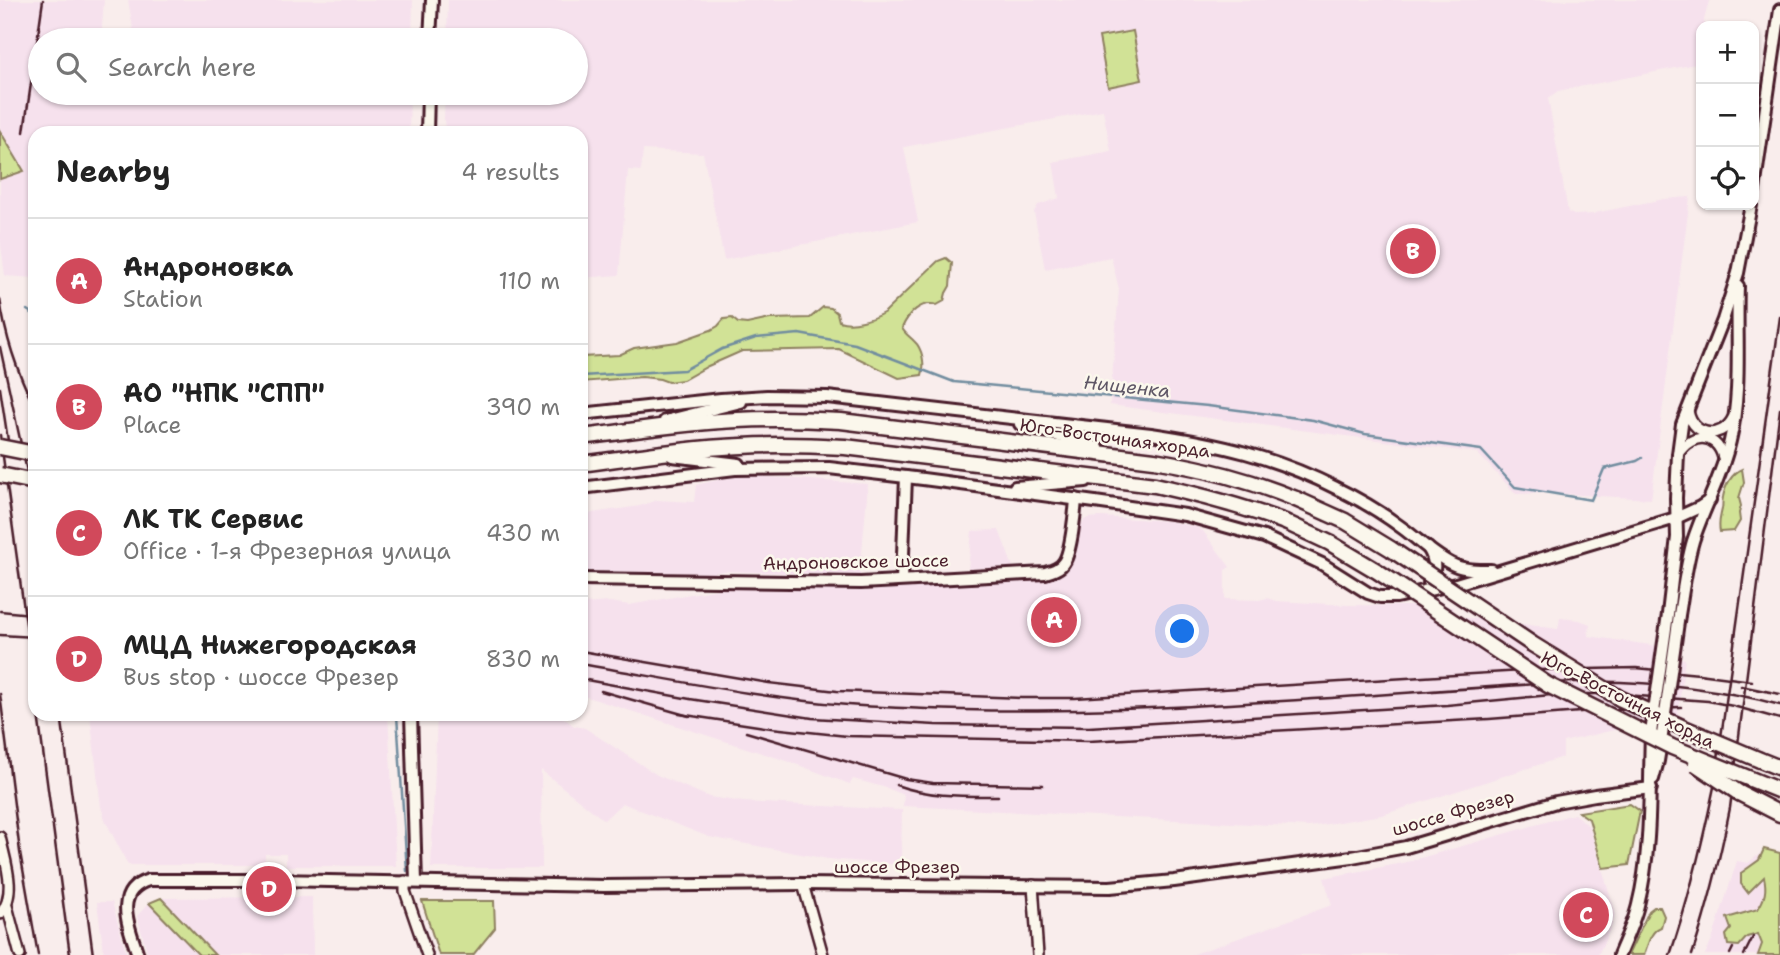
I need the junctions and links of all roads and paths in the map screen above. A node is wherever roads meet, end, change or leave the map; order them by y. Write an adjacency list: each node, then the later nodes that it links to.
1 (432, 0): 3 (street)
2 (1780, 10): 6 (street)
3 (431, 28)
4 (428, 105): 5 (street)
5 (427, 126)
6 (1759, 155)
7 (1750, 210): 8 (street)
8 (1738, 273): 10 (street); 12 (street)
9 (767, 396): 11 (street); 13 (street); 14 (street)
10 (1688, 406): 12 (street); 19 (street)
11 (588, 413)
12 (1735, 415): 22 (street)
13 (996, 416): 20 (street); 33 (street)
14 (615, 433): 15 (main road, Юго-Восточная хорда); 20 (main road, Юго-Восточная хорда)
15 (588, 436)
16 (0, 447): 17 (main road, bridge)
17 (28, 453)
18 (655, 454): 21 (main road, Юго-Восточная хорда); 23 (street); 27 (main road, Юго-Восточная хорда)
19 (1678, 454): 22 (street); 32 (street)
20 (1121, 456): 41 (main road, Юго-Восточная хорда, bridge)
21 (588, 463)
22 (1724, 463): 31 (street)
23 (772, 468): 25 (street); 28 (street)
24 (0, 475): 26 (main road, bridge)
25 (906, 477): 29 (street); 36 (street)
26 (28, 480)
27 (1107, 480): 29 (street); 40 (main road, Юго-Восточная хорда, bridge)
28 (588, 487)
29 (991, 488): 30 (street)
30 (1076, 499): 36 (street, Андроновское шоссе); 37 (street)
31 (1710, 500): 32 (street); 38 (street)
32 (1676, 518): 34 (street); 38 (street)
33 (1425, 545): 34 (street); 37 (street)
34 (1504, 570): 37 (street)
35 (588, 579): 36 (street, Андроновское шоссе)
36 (902, 580)
37 (1416, 592)
38 (1674, 614): 42 (street, bridge)
39 (411, 721): 46 (street)
40 (1672, 747): 43 (main road, Юго-Восточная хорда, bridge); 44 (main road, bridge)
41 (1780, 766)
42 (1651, 788): 48 (street, шоссе Фрезер); 55 (street)
43 (1780, 791)
44 (1780, 814)
45 (0, 837): 49 (street)
46 (410, 882): 47 (street, шоссе Фрезер); 51 (street, шоссе Фрезер); 52 (street)
47 (803, 884): 48 (street, шоссе Фрезер); 53 (street)
48 (1033, 885): 54 (street)
49 (3, 910): 50 (street)
50 (20, 955)
51 (138, 955)
52 (427, 955)
53 (823, 955)
54 (1038, 955)
55 (1619, 955)

